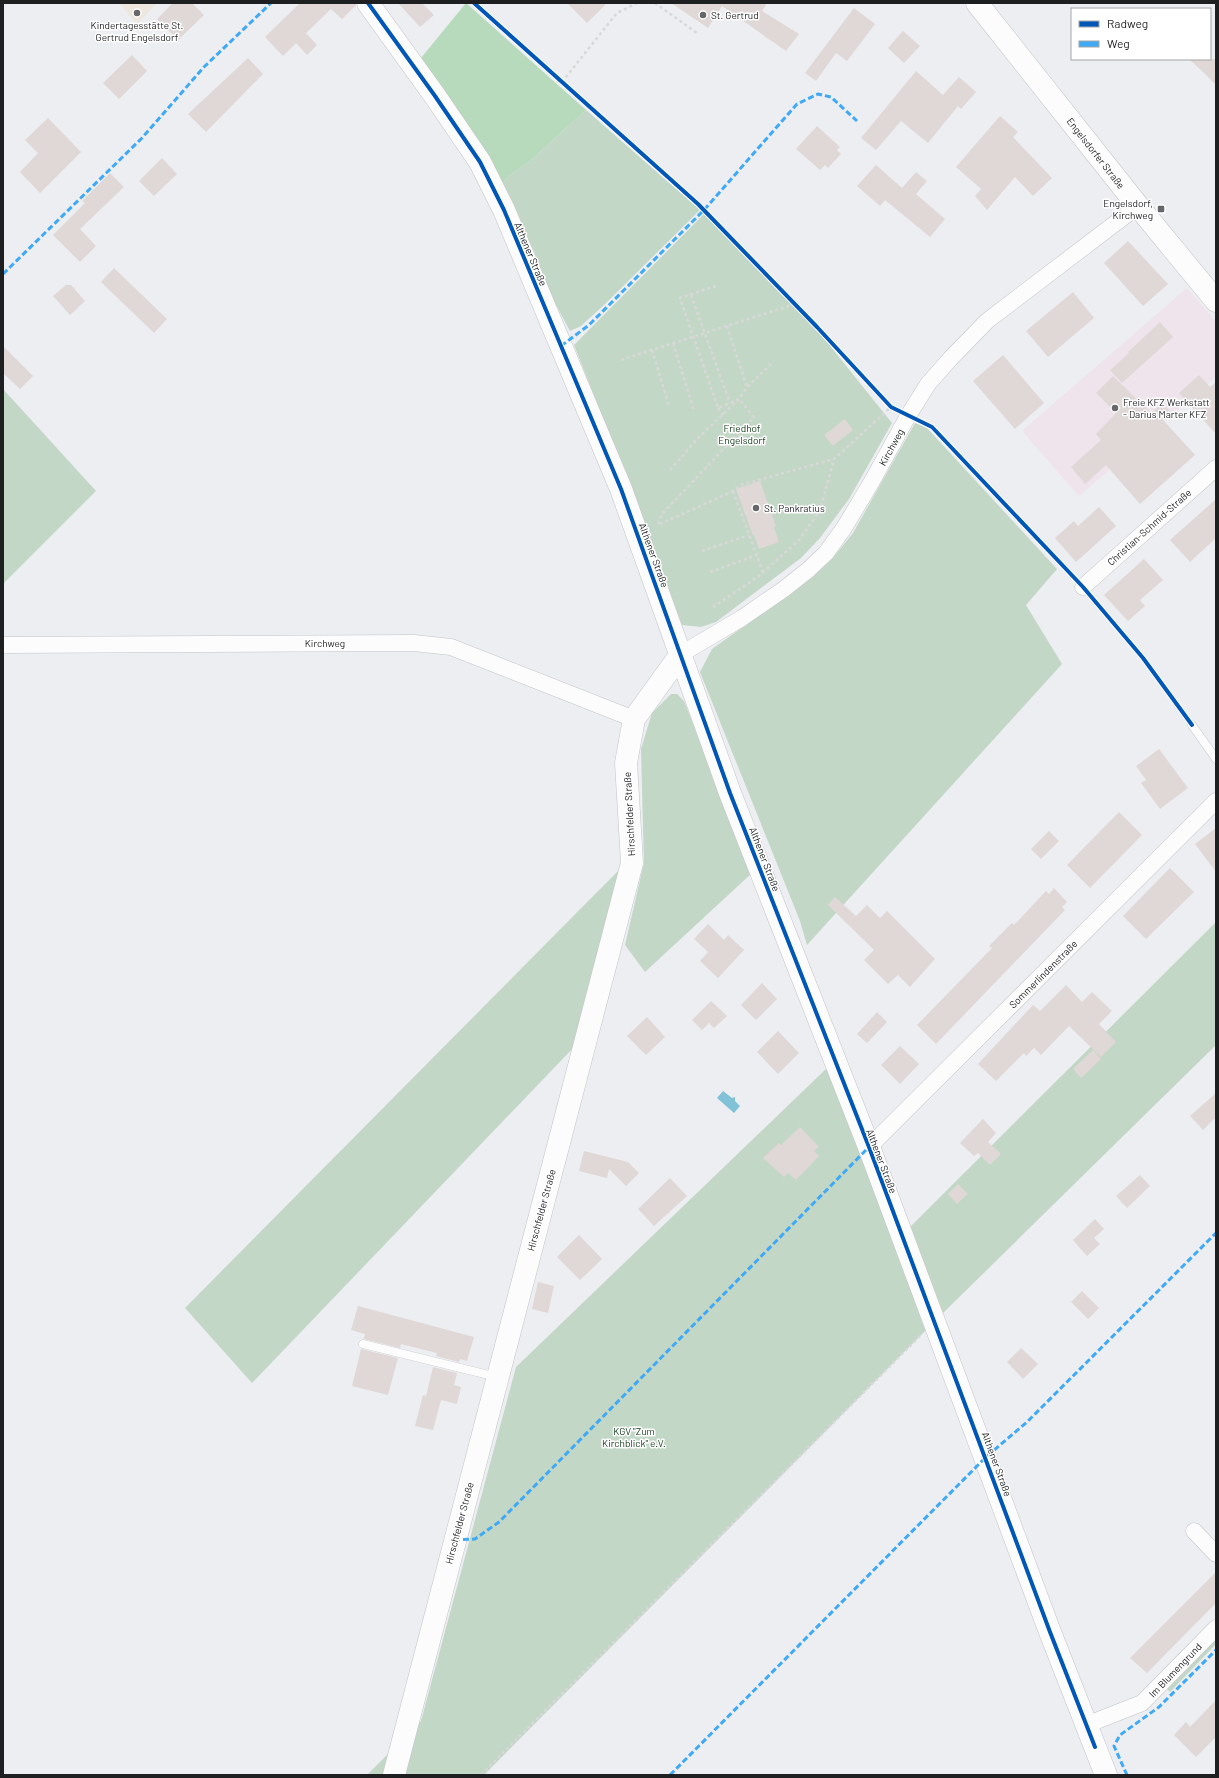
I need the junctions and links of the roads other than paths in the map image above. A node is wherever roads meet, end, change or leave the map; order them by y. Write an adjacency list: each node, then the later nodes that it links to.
1 (368, 3): 8 (main road, Althener Straße)
2 (977, 3): 3 (main road, Engelsdorfer Straße)
3 (1138, 206): 4 (main road, Engelsdorfer Straße); 8 (street, Kirchweg)
4 (1216, 301)
5 (1216, 468): 6 (street, Christian-Schmid-Straße)
6 (1083, 587)
7 (3, 645): 9 (street, Kirchweg)
8 (681, 654): 9 (main road, Hirschfelder Straße); 13 (main road, Althener Straße)
9 (634, 719): 15 (main road, Hirschfelder Straße)
10 (1192, 725): 11 (lane)
11 (1216, 759)
12 (1216, 801): 13 (street, Sommerlindenstraße)
13 (869, 1147): 19 (main road, Althener Straße)
14 (363, 1344): 15 (lane)
15 (497, 1377): 20 (main road, Hirschfelder Straße)
16 (1194, 1530): 17 (street)
17 (1216, 1554)
18 (1216, 1628): 19 (street, Im Blumengrund)
19 (1086, 1725): 21 (main road, Althener Straße)
20 (394, 1775)
21 (1106, 1775)

